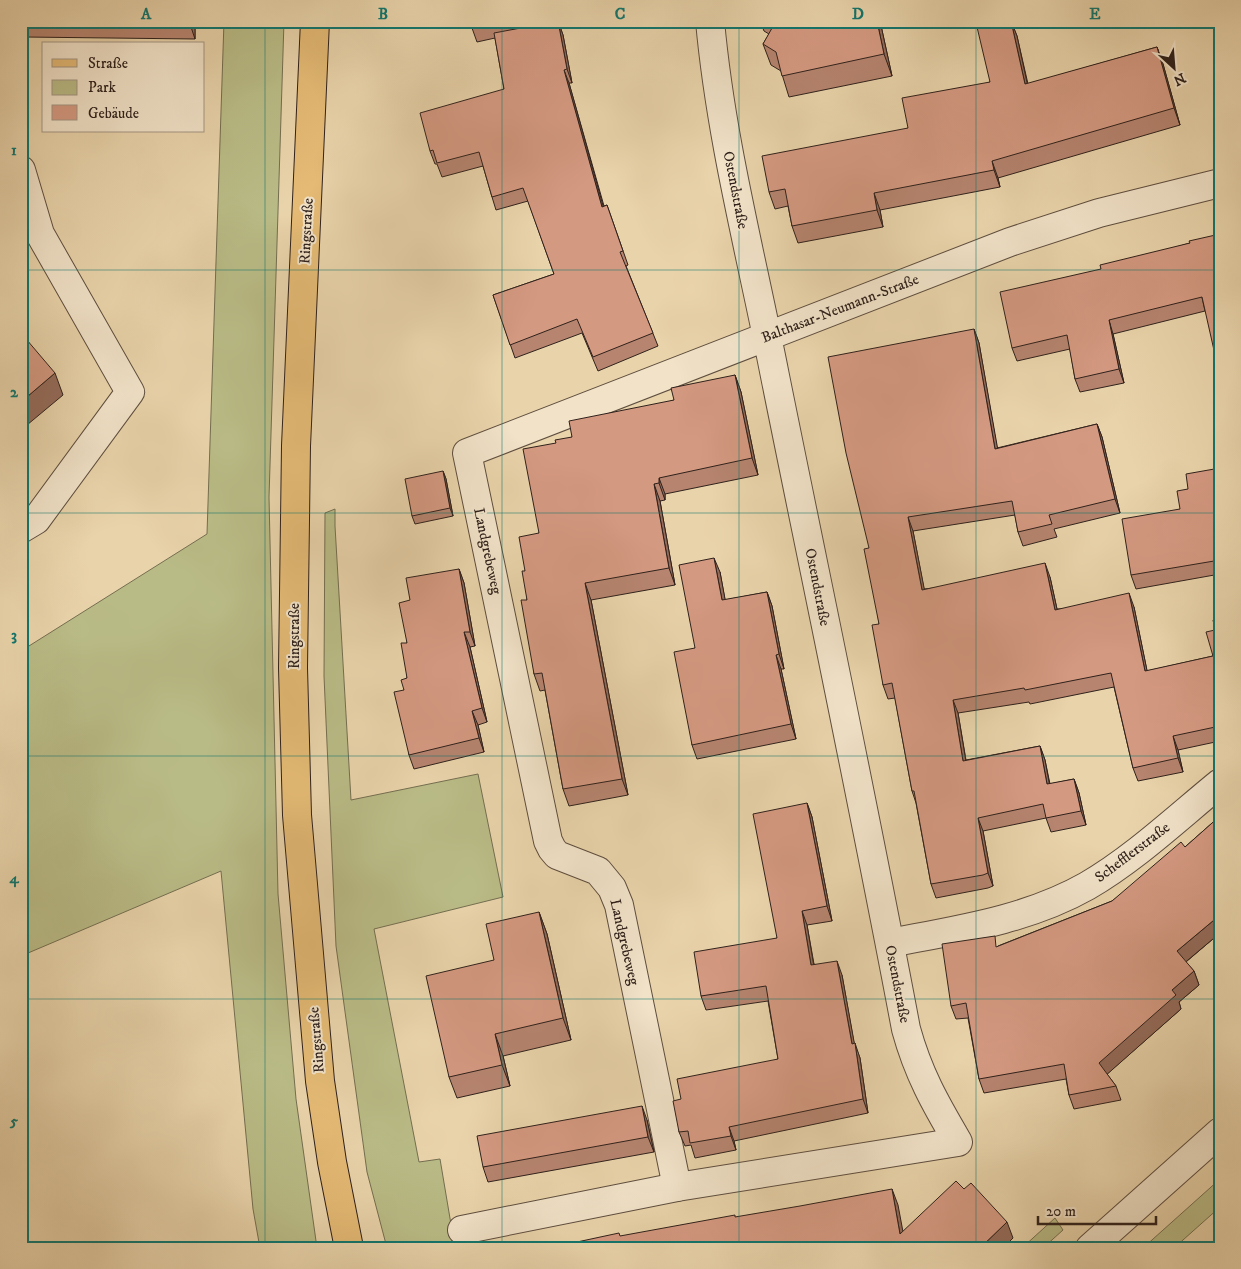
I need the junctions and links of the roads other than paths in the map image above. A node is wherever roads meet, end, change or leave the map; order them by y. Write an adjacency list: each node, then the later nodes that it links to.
1 (315, 21): 13 (main road, Ringstraße)
2 (710, 21): 5 (street, Ostendstraße)
3 (21, 170): 7 (street)
4 (1220, 183): 5 (street, Balthasar-Neumann-Straße)
5 (767, 336): 6 (street, Balthasar-Neumann-Straße); 9 (street, Ostendstraße)
6 (467, 453): 11 (street, Landgrebeweg)
7 (21, 528)
8 (1220, 783): 9 (street, Schefflerstraße)
9 (890, 943): 11 (street, Ostendstraße)
10 (1220, 1132): 14 (street)
11 (677, 1187): 12 (street)
12 (462, 1230)
13 (349, 1248)
14 (1090, 1248)

